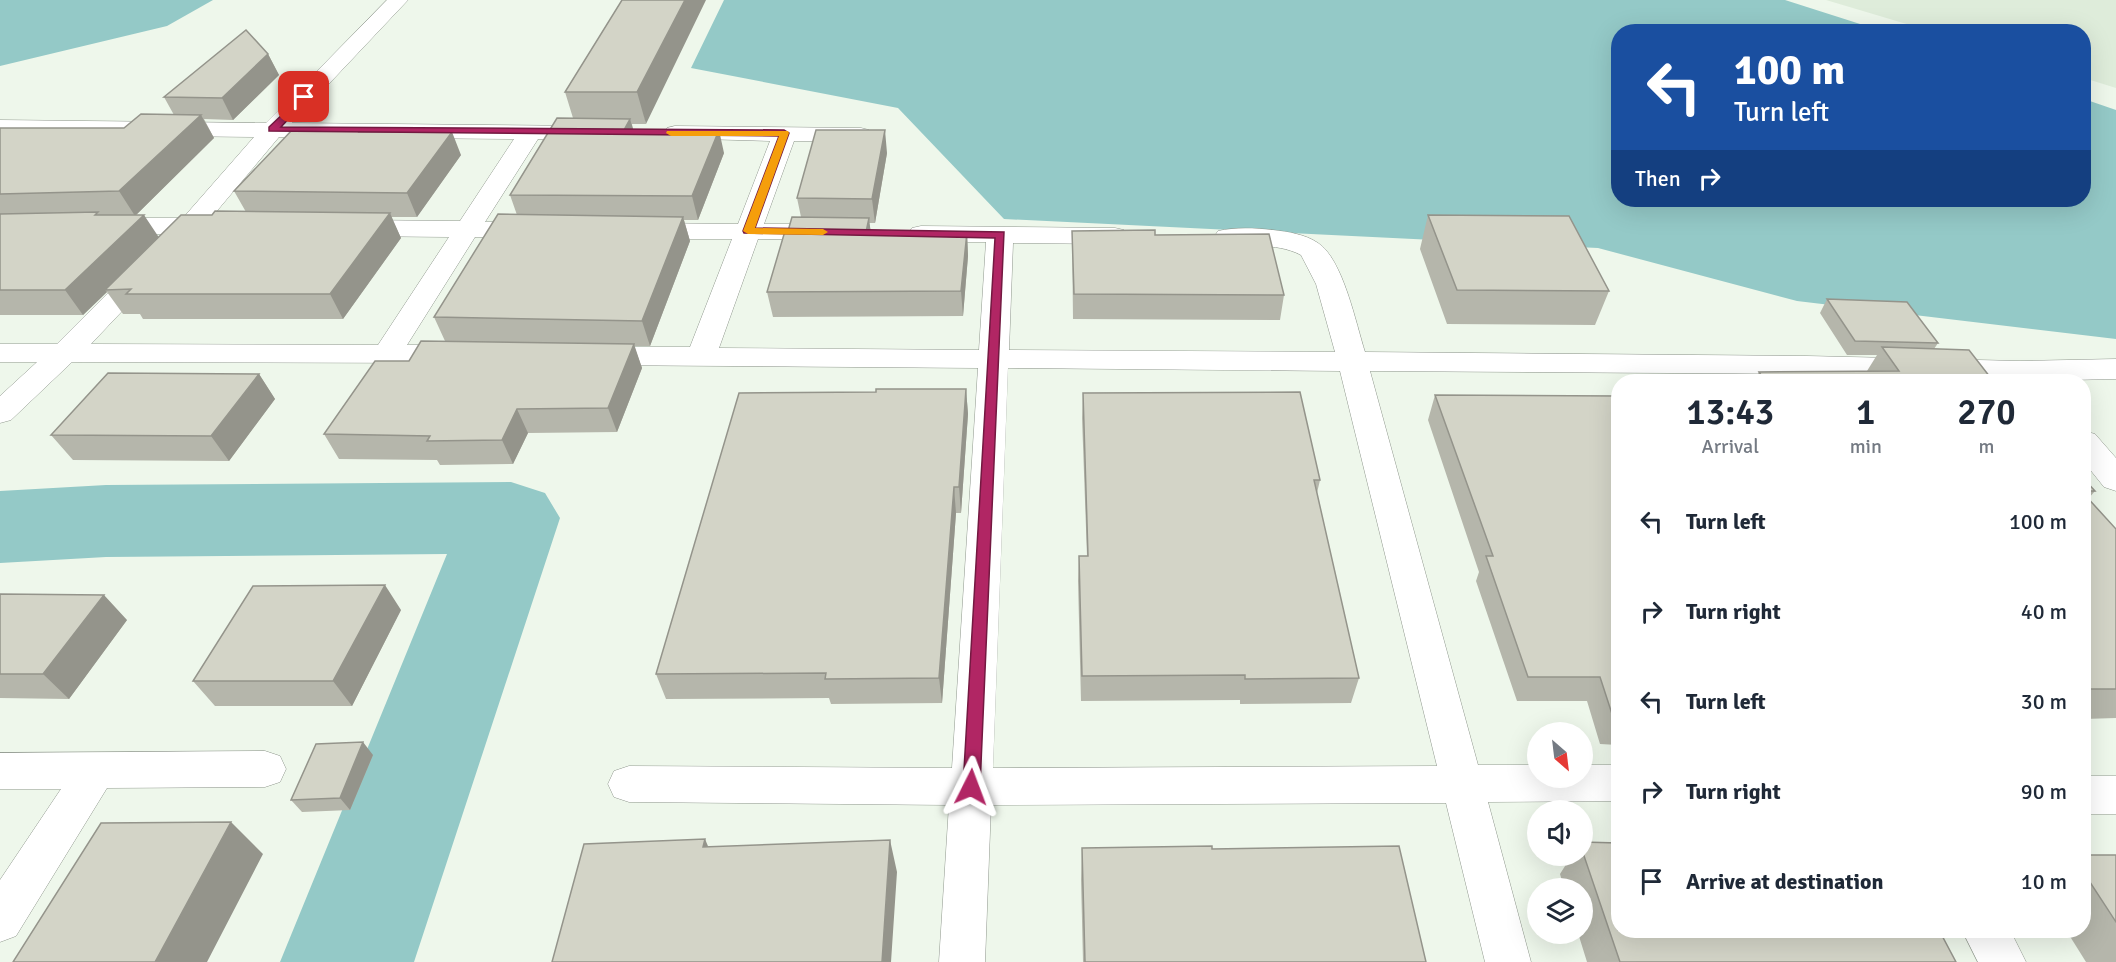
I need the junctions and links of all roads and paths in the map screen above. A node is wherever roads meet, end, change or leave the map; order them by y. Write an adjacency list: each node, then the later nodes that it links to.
1 (398, 0): 3 (street)
2 (0, 127): 3 (street)
3 (273, 129): 4 (street); 9 (street)
4 (530, 133): 5 (street); 13 (street)
5 (612, 133)
6 (658, 133): 7 (street)
7 (784, 133): 8 (street); 16 (street)
8 (884, 135)
9 (192, 225): 10 (street); 11 (street); 23 (street)
10 (87, 226)
11 (236, 226)
12 (325, 227): 13 (street)
13 (467, 230): 14 (street); 24 (street)
14 (562, 230)
15 (621, 231): 16 (street)
16 (748, 231): 17 (street); 27 (street)
17 (859, 233)
18 (894, 233): 19 (street)
19 (1000, 235): 20 (street); 28 (street)
20 (1140, 236)
21 (1205, 237): 29 (street)
22 (0, 353): 23 (street)
23 (64, 353): 24 (street); 34 (street)
24 (387, 353): 25 (street)
25 (487, 355)
26 (570, 356): 27 (street)
27 (701, 358): 28 (street)
28 (994, 360): 29 (street); 43 (street)
29 (1353, 362): 31 (street); 42 (street)
30 (2116, 369): 33 (street)
31 (1677, 373): 32 (street)
32 (1985, 374)
33 (2050, 374)
34 (0, 413)
35 (2091, 450): 36 (street)
36 (2116, 479)
37 (265, 769): 38 (street)
38 (96, 770): 39 (street); 46 (street)
39 (0, 771)
40 (1611, 783): 42 (street)
41 (629, 784): 43 (street)
42 (1462, 784): 43 (street); 49 (street)
43 (971, 787): 48 (street)
44 (2091, 795): 45 (street)
45 (2116, 795)
46 (0, 920)
47 (1990, 938): 50 (street)
48 (962, 962)
49 (1508, 962)
50 (2003, 962)

